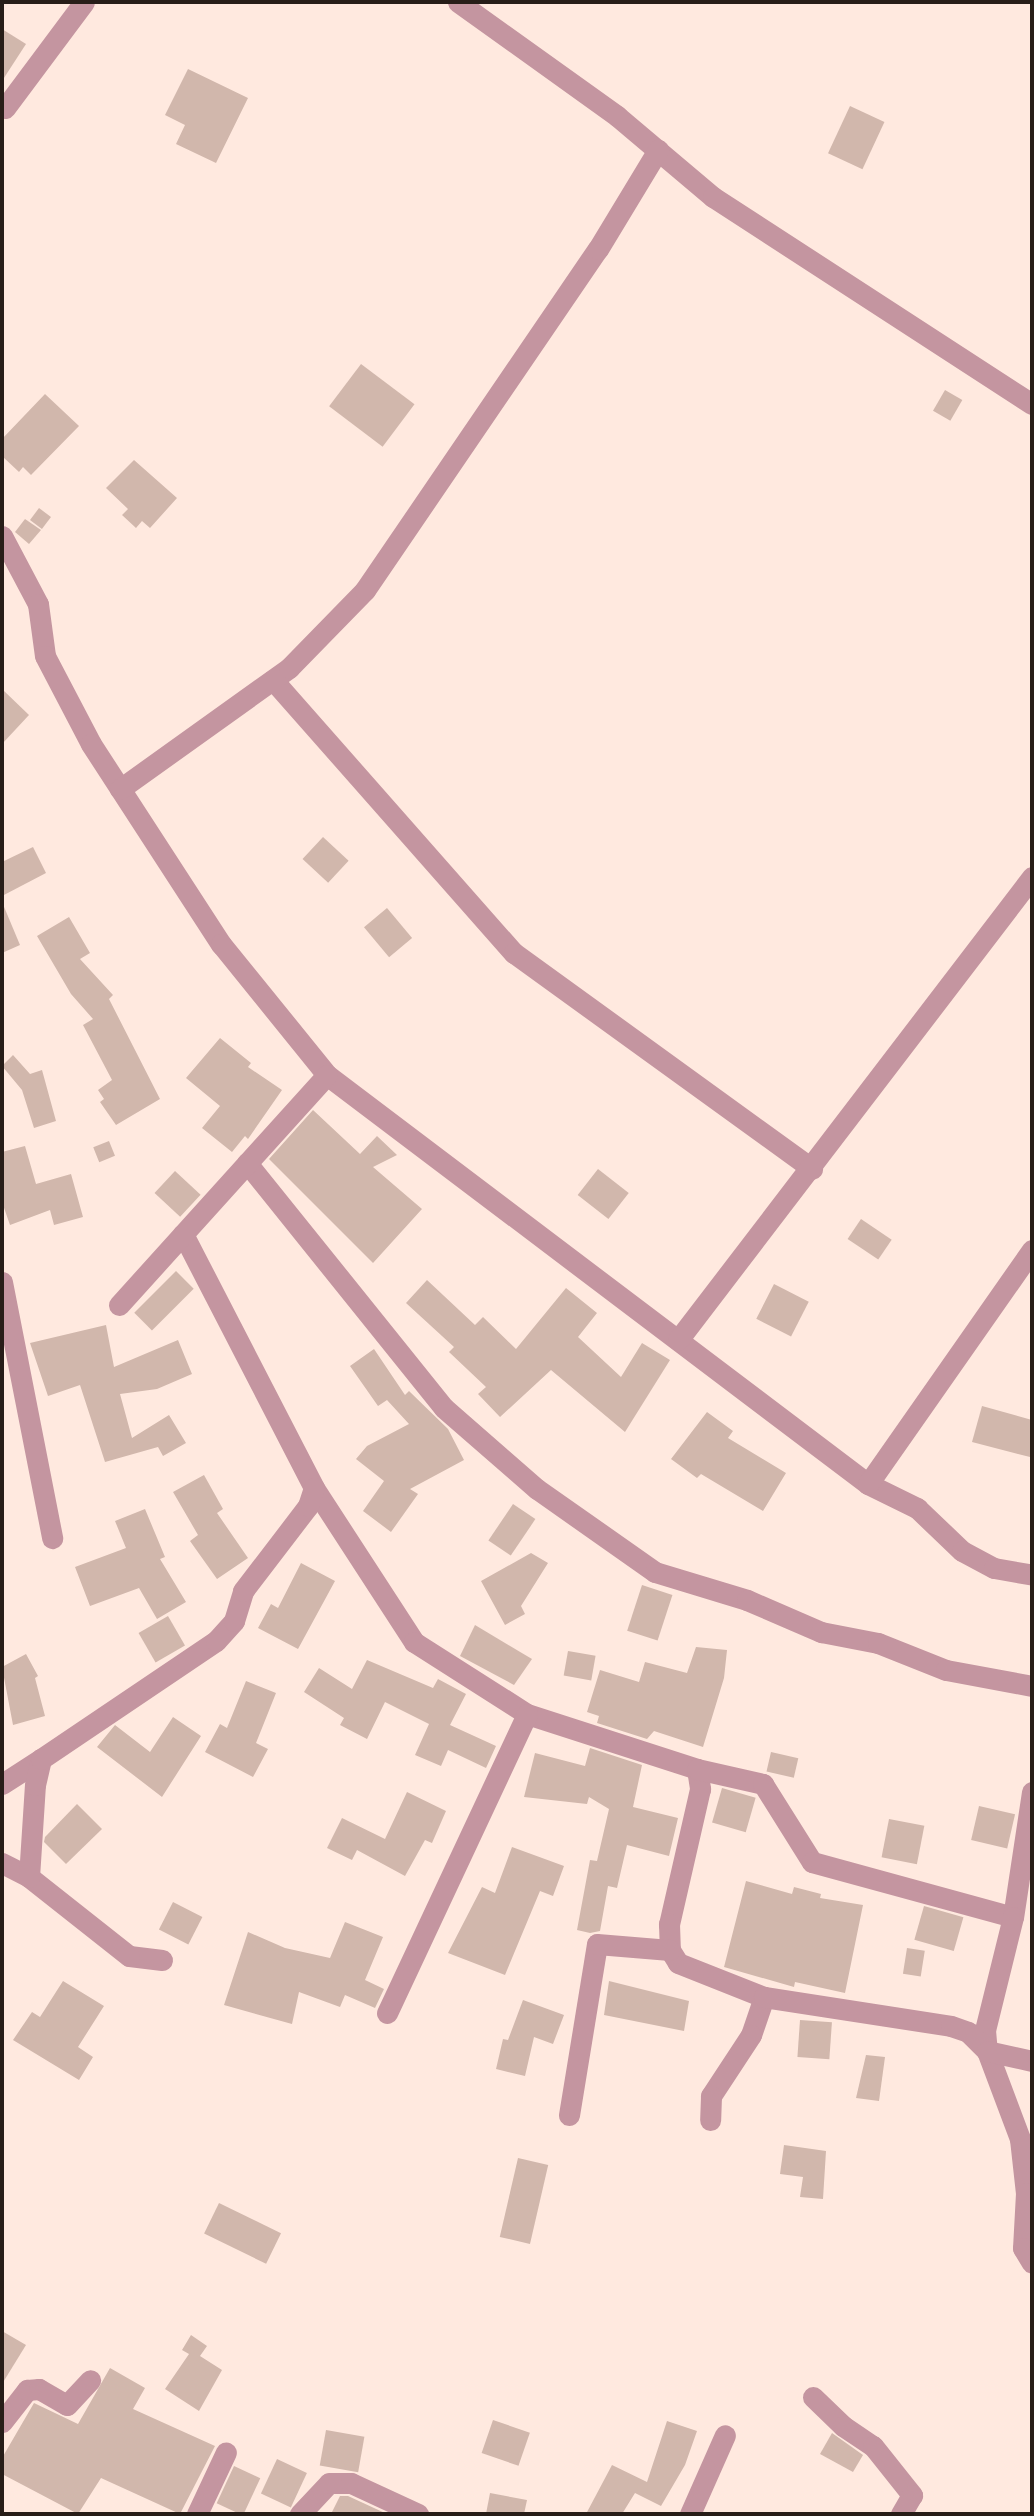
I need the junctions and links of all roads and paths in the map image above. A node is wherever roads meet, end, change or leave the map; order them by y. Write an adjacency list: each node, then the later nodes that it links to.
1 (84, 2): 3 (street)
2 (458, 2): 4 (street)
3 (3, 109)
4 (658, 150): 5 (street); 7 (street)
5 (1032, 404)
6 (2, 536): 8 (street)
7 (273, 680): 8 (street); 12 (street)
8 (120, 789): 10 (street)
9 (1032, 877): 12 (street)
10 (327, 1075): 11 (street); 17 (street)
11 (247, 1163): 13 (street); 22 (street)
12 (812, 1169): 17 (street)
13 (183, 1234): 16 (street); 19 (street)
14 (1032, 1250): 18 (street)
15 (2, 1283): 20 (street)
16 (119, 1305)
17 (678, 1340): 18 (street)
18 (868, 1485): 21 (street)
19 (314, 1488): 23 (street); 24 (street)
20 (52, 1538)
21 (1032, 1575)
22 (1032, 1686)
23 (527, 1714): 25 (street); 35 (street)
24 (41, 1759): 26 (street); 30 (street)
25 (697, 1769): 31 (street); 32 (street)
26 (3, 1777)
27 (1032, 1792): 28 (street)
28 (1028, 1850): 31 (street)
29 (2, 1863): 30 (street)
30 (29, 1877): 33 (street)
31 (1013, 1917): 36 (street)
32 (670, 1951): 34 (street); 38 (street)
33 (162, 1960)
34 (764, 1997): 36 (street); 39 (street)
35 (387, 2013)
36 (987, 2051): 37 (street); 40 (street)
37 (1032, 2061)
38 (569, 2115)
39 (710, 2120)
40 (1032, 2263)
41 (90, 2380): 43 (street)
42 (813, 2397): 50 (street)
43 (2, 2423)
44 (725, 2435): 49 (street)
45 (226, 2452): 46 (street)
46 (197, 2514)
47 (300, 2514): 48 (street)
48 (418, 2514)
49 (690, 2514)
50 (901, 2514)

